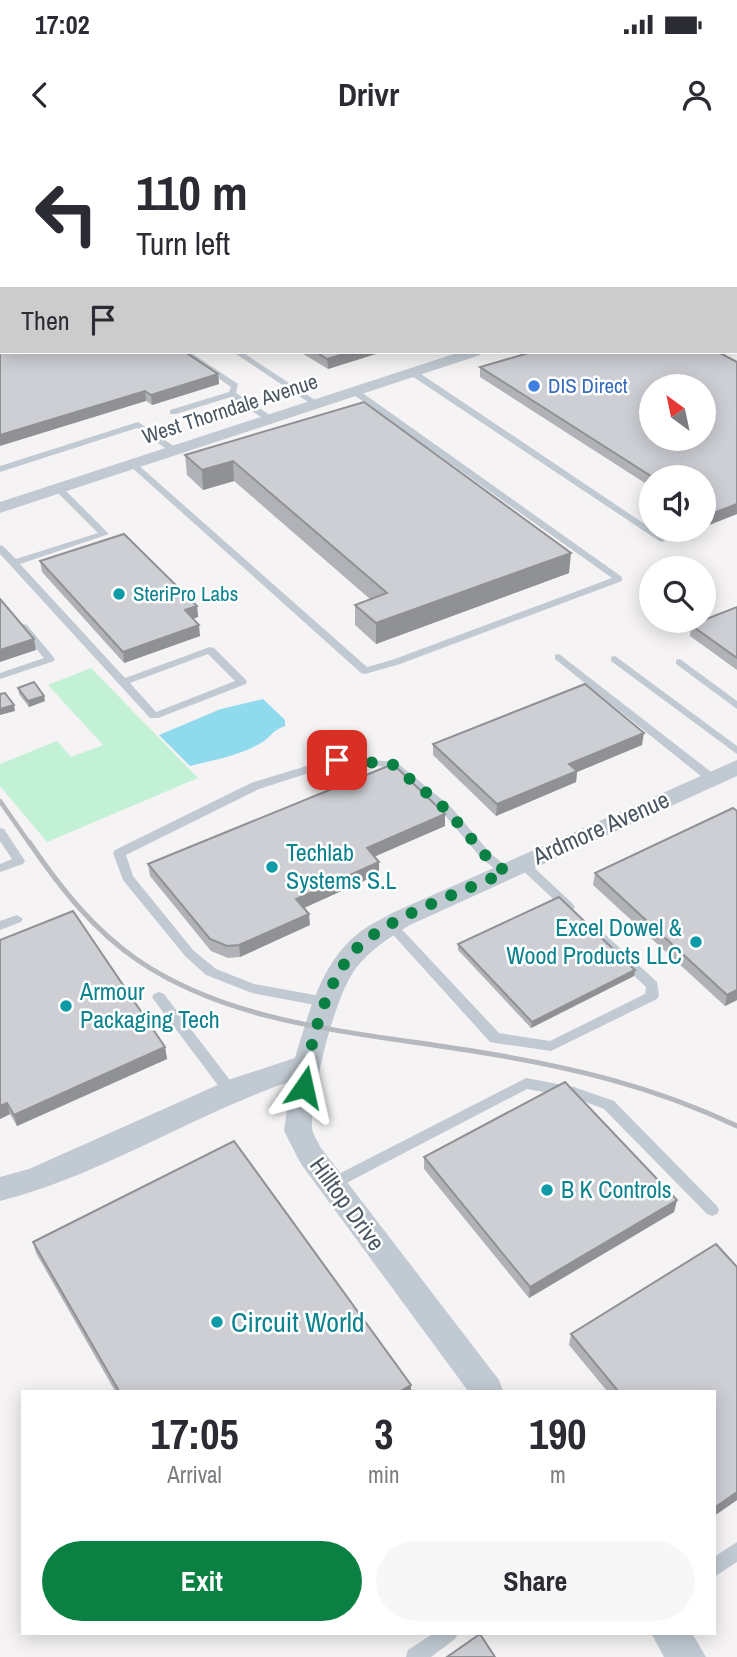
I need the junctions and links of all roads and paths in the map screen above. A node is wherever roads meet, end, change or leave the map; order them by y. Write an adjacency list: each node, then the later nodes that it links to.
1 (189, 354): 6 (lane)
2 (240, 354): 7 (lane)
3 (469, 354): 4 (street, West Thorndale Avenue)
4 (412, 372): 5 (street, West Thorndale Avenue); 16 (lane)
5 (354, 391): 7 (street, West Thorndale Avenue); 12 (lane)
6 (232, 394): 8 (lane); 9 (lane)
7 (317, 404): 9 (street, West Thorndale Avenue)
8 (173, 412)
9 (275, 417): 10 (street); 11 (street, West Thorndale Avenue)
10 (297, 428)
11 (175, 451): 12 (street, West Thorndale Avenue); 13 (lane)
12 (133, 465): 14 (street, West Thorndale Avenue)
13 (0, 469)
14 (59, 489): 15 (street, West Thorndale Avenue); 18 (lane)
15 (0, 508)
16 (639, 524)
17 (0, 548): 18 (lane)
18 (14, 563): 24 (lane)
19 (16, 620): 23 (lane)
20 (559, 657): 28 (lane)
21 (615, 659): 26 (lane)
22 (680, 662): 25 (lane)
23 (0, 676)
24 (123, 682): 24 (lane)
25 (737, 706)
26 (737, 751)
27 (737, 767): 28 (street, Ardmore Avenue)
28 (711, 778): 31 (street, Ardmore Avenue)
29 (0, 832): 30 (lane)
30 (0, 868)
31 (514, 868): 33 (street, Ardmore Avenue); 33 (lane); 36 (lane)
32 (17, 919): 34 (lane)
33 (391, 925): 36 (street, Ardmore Avenue)
34 (0, 926)
35 (159, 997): 38 (lane)
36 (326, 1002): 37 (street, Ardmore Avenue)
37 (307, 1065): 38 (street); 39 (street, Hilltop Drive)
38 (231, 1091): 40 (street)
39 (332, 1184): 41 (lane); 42 (street, Hilltop Drive)
40 (0, 1189)
41 (712, 1210)
42 (486, 1390)
43 (737, 1551): 44 (lane)
44 (716, 1567)
45 (446, 1635): 47 (lane)
46 (670, 1635): 48 (street)
47 (415, 1657)
48 (687, 1657)

